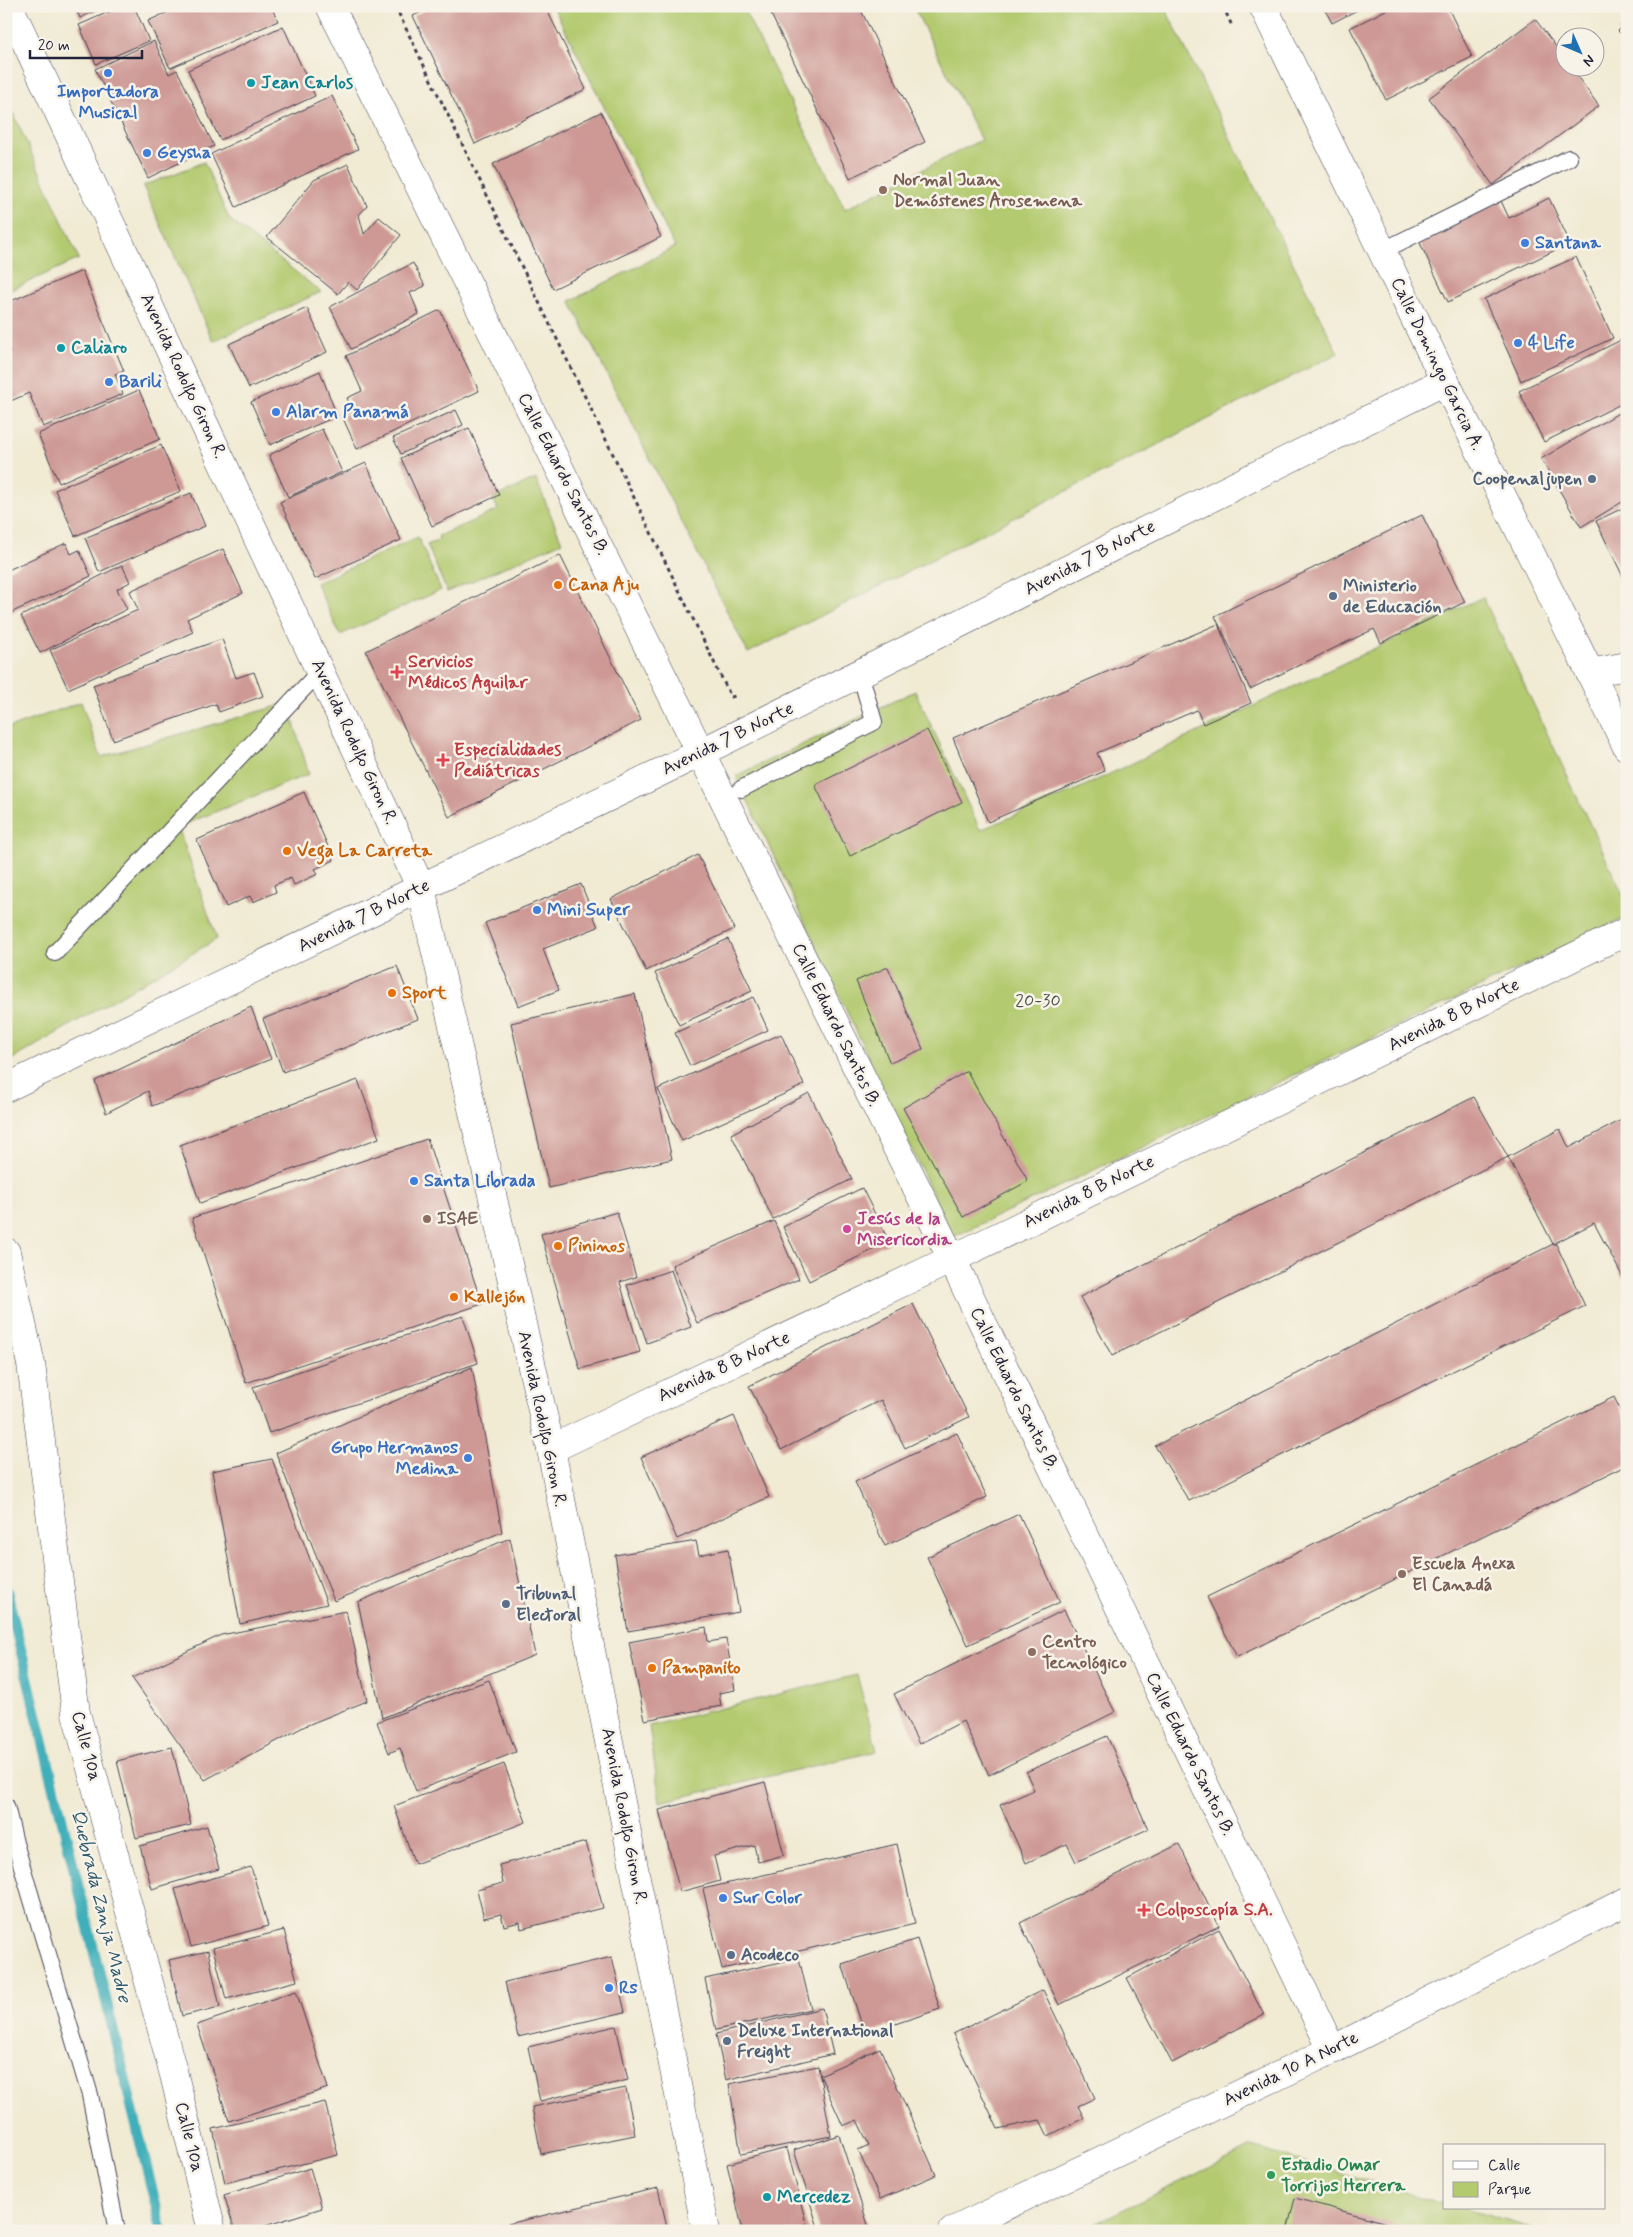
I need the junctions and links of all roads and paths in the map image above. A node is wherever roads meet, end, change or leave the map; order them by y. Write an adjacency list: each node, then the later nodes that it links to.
1 (9, 6): 7 (street, Avenida Rodolfo Giron R.)
2 (330, 6): 17 (street, Calle Eduardo Santos B.)
3 (395, 6): 15 (path)
4 (1223, 6): 6 (path)
5 (1263, 6): 9 (street, Calle Domingo Garcia A.)
6 (1236, 33)
7 (14, 34): 12 (street, Avenida Rodolfo Giron R.)
8 (1569, 158): 9 (lane)
9 (1382, 252): 10 (street, Calle Domingo Garcia A.)
10 (1445, 381): 13 (street, Avenida 7 B Norte); 14 (street, Calle Domingo Garcia A.)
11 (1627, 666): 14 (street)
12 (321, 670): 19 (street, Avenida Rodolfo Giron R.); 21 (lane)
13 (860, 673): 17 (street, Avenida 7 B Norte); 18 (lane)
14 (1590, 673): 16 (street, Calle Domingo Garcia A.)
15 (740, 693)
16 (1627, 746)
17 (702, 752): 19 (street, Avenida 7 B Norte); 24 (street, Calle Eduardo Santos B.)
18 (741, 789)
19 (421, 888): 22 (street, Avenida 7 B Norte); 25 (street, Avenida Rodolfo Giron R.)
20 (1627, 931): 24 (street, Avenida 8 B Norte)
21 (55, 953)
22 (6, 1088)
23 (6, 1252): 30 (street, Calle 10a)
24 (952, 1259): 25 (street, Avenida 8 B Norte); 28 (street, Calle Eduardo Santos B.)
25 (550, 1449): 31 (street, Avenida Rodolfo Giron R.)
26 (6, 1806): 29 (lane)
27 (1627, 1901): 28 (street, Avenida 10 A Norte)
28 (1332, 2050): 32 (street, Avenida 10 A Norte)
29 (117, 2231)
30 (212, 2231)
31 (706, 2231)
32 (953, 2231)

